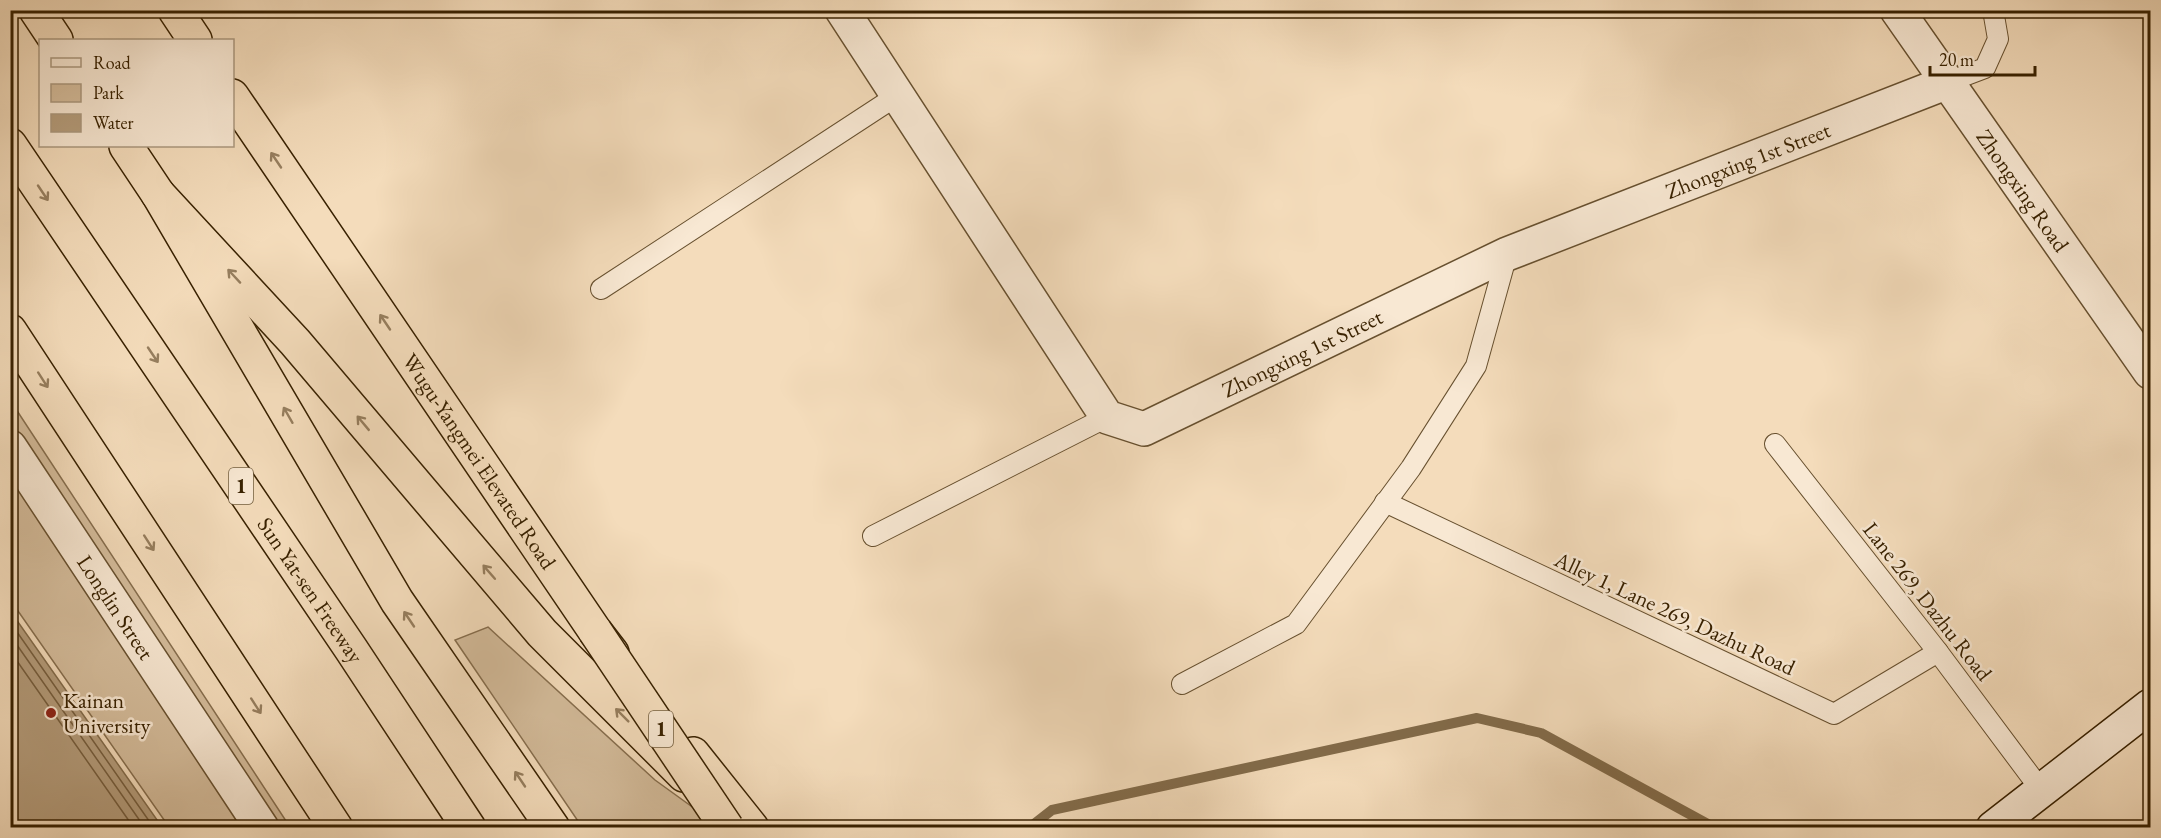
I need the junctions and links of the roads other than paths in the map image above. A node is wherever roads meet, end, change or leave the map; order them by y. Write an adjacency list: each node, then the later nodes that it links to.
1 (36, 10): 6 (highway)
2 (175, 10): 7 (highway)
3 (842, 10): 9 (street)
4 (1897, 10): 8 (street, Zhongxing Road)
5 (1993, 10): 8 (lane)
6 (55, 39)
7 (194, 39)
8 (1948, 82): 14 (street, Zhongxing 1st Street); 17 (street, Zhongxing Road)
9 (898, 95): 15 (lane); 18 (street)
10 (234, 99): 23 (highway, Wugu-Yangmei Elevated Road / 1, one-way to 10)
11 (10, 145): 24 (highway, Sun Yat-sen Freeway / 1, one-way to 24)
12 (127, 147): 13 (highway)
13 (158, 194): 33 (highway, one-way to 13); 35 (highway, one-way to 13)
14 (1508, 254): 18 (street, Zhongxing 1st Street); 21 (lane)
15 (601, 289)
16 (10, 331): 30 (highway, one-way to 30)
17 (2151, 372)
18 (1107, 417): 22 (lane)
19 (1775, 444): 25 (lane, Lane 269, Dazhu Road)
20 (10, 447): 29 (street, Longlin Street)
21 (1385, 502): 25 (lane, Alley 1, Lane 269, Dazhu Road); 26 (lane)
22 (873, 536)
23 (595, 631): 34 (highway, Wugu-Yangmei Elevated Road / 1, bridge); 36 (highway, bridge)
24 (351, 649): 31 (highway); 32 (highway, Sun Yat-sen Freeway / 1)
25 (1938, 652): 28 (lane, Lane 269, Dazhu Road)
26 (1182, 684)
27 (2151, 706): 28 (street)
28 (2041, 790): 37 (street)
29 (262, 828)
30 (336, 828)
31 (443, 828)
32 (469, 828)
33 (553, 828)
34 (727, 828)
35 (740, 828)
36 (752, 828)
37 (1993, 828)

